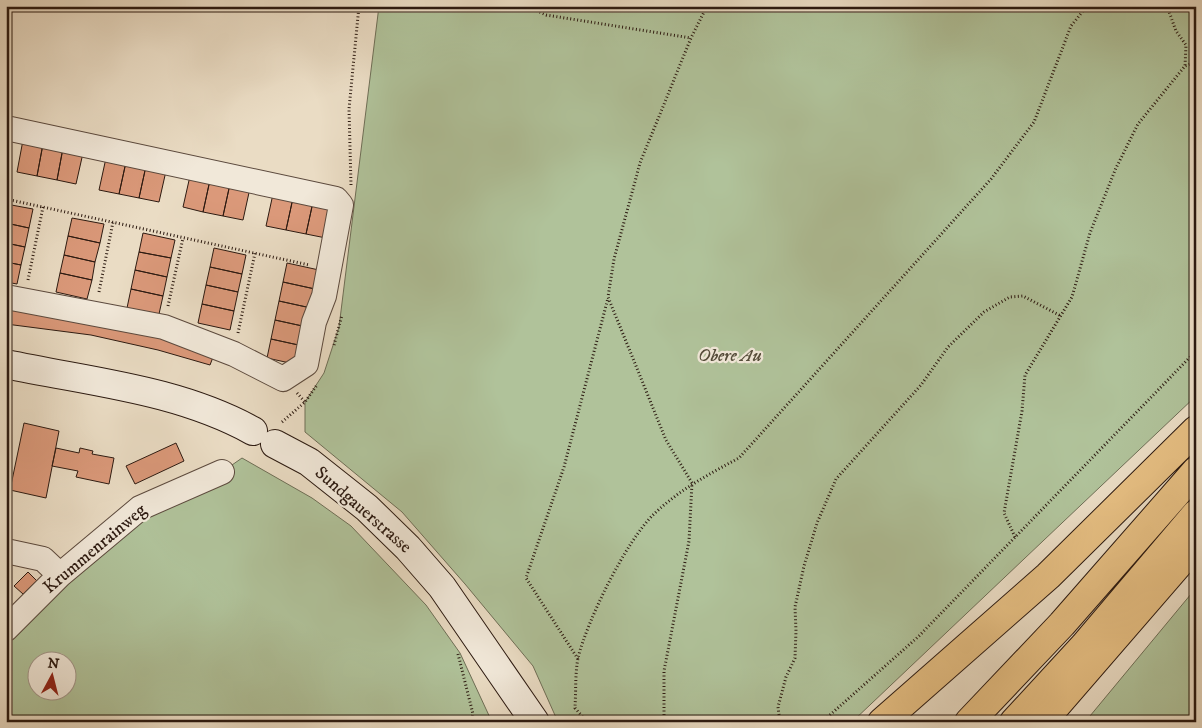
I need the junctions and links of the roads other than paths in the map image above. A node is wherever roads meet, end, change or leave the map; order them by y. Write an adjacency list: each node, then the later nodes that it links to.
1 (6, 128): 2 (street)
2 (15, 298)
3 (6, 364): 5 (main road, Sundgauerstrasse)
4 (6, 373): 5 (main road, Sundgauerstrasse)
5 (87, 382): 13 (main road, Sundgauerstrasse)
6 (1196, 430): 17 (highway)
7 (1196, 471): 18 (highway)
8 (222, 472): 12 (street, Krummenrainweg)
9 (1196, 514): 19 (highway)
10 (1196, 544): 20 (highway)
11 (6, 551): 12 (street)
12 (60, 576): 14 (street, Krummenrainweg)
13 (442, 587): 15 (main road, Sundgauerstrasse); 16 (main road, Sundgauerstrasse)
14 (6, 629)
15 (516, 722)
16 (535, 722)
17 (882, 722)
18 (969, 722)
19 (1014, 722)
20 (1042, 722)

